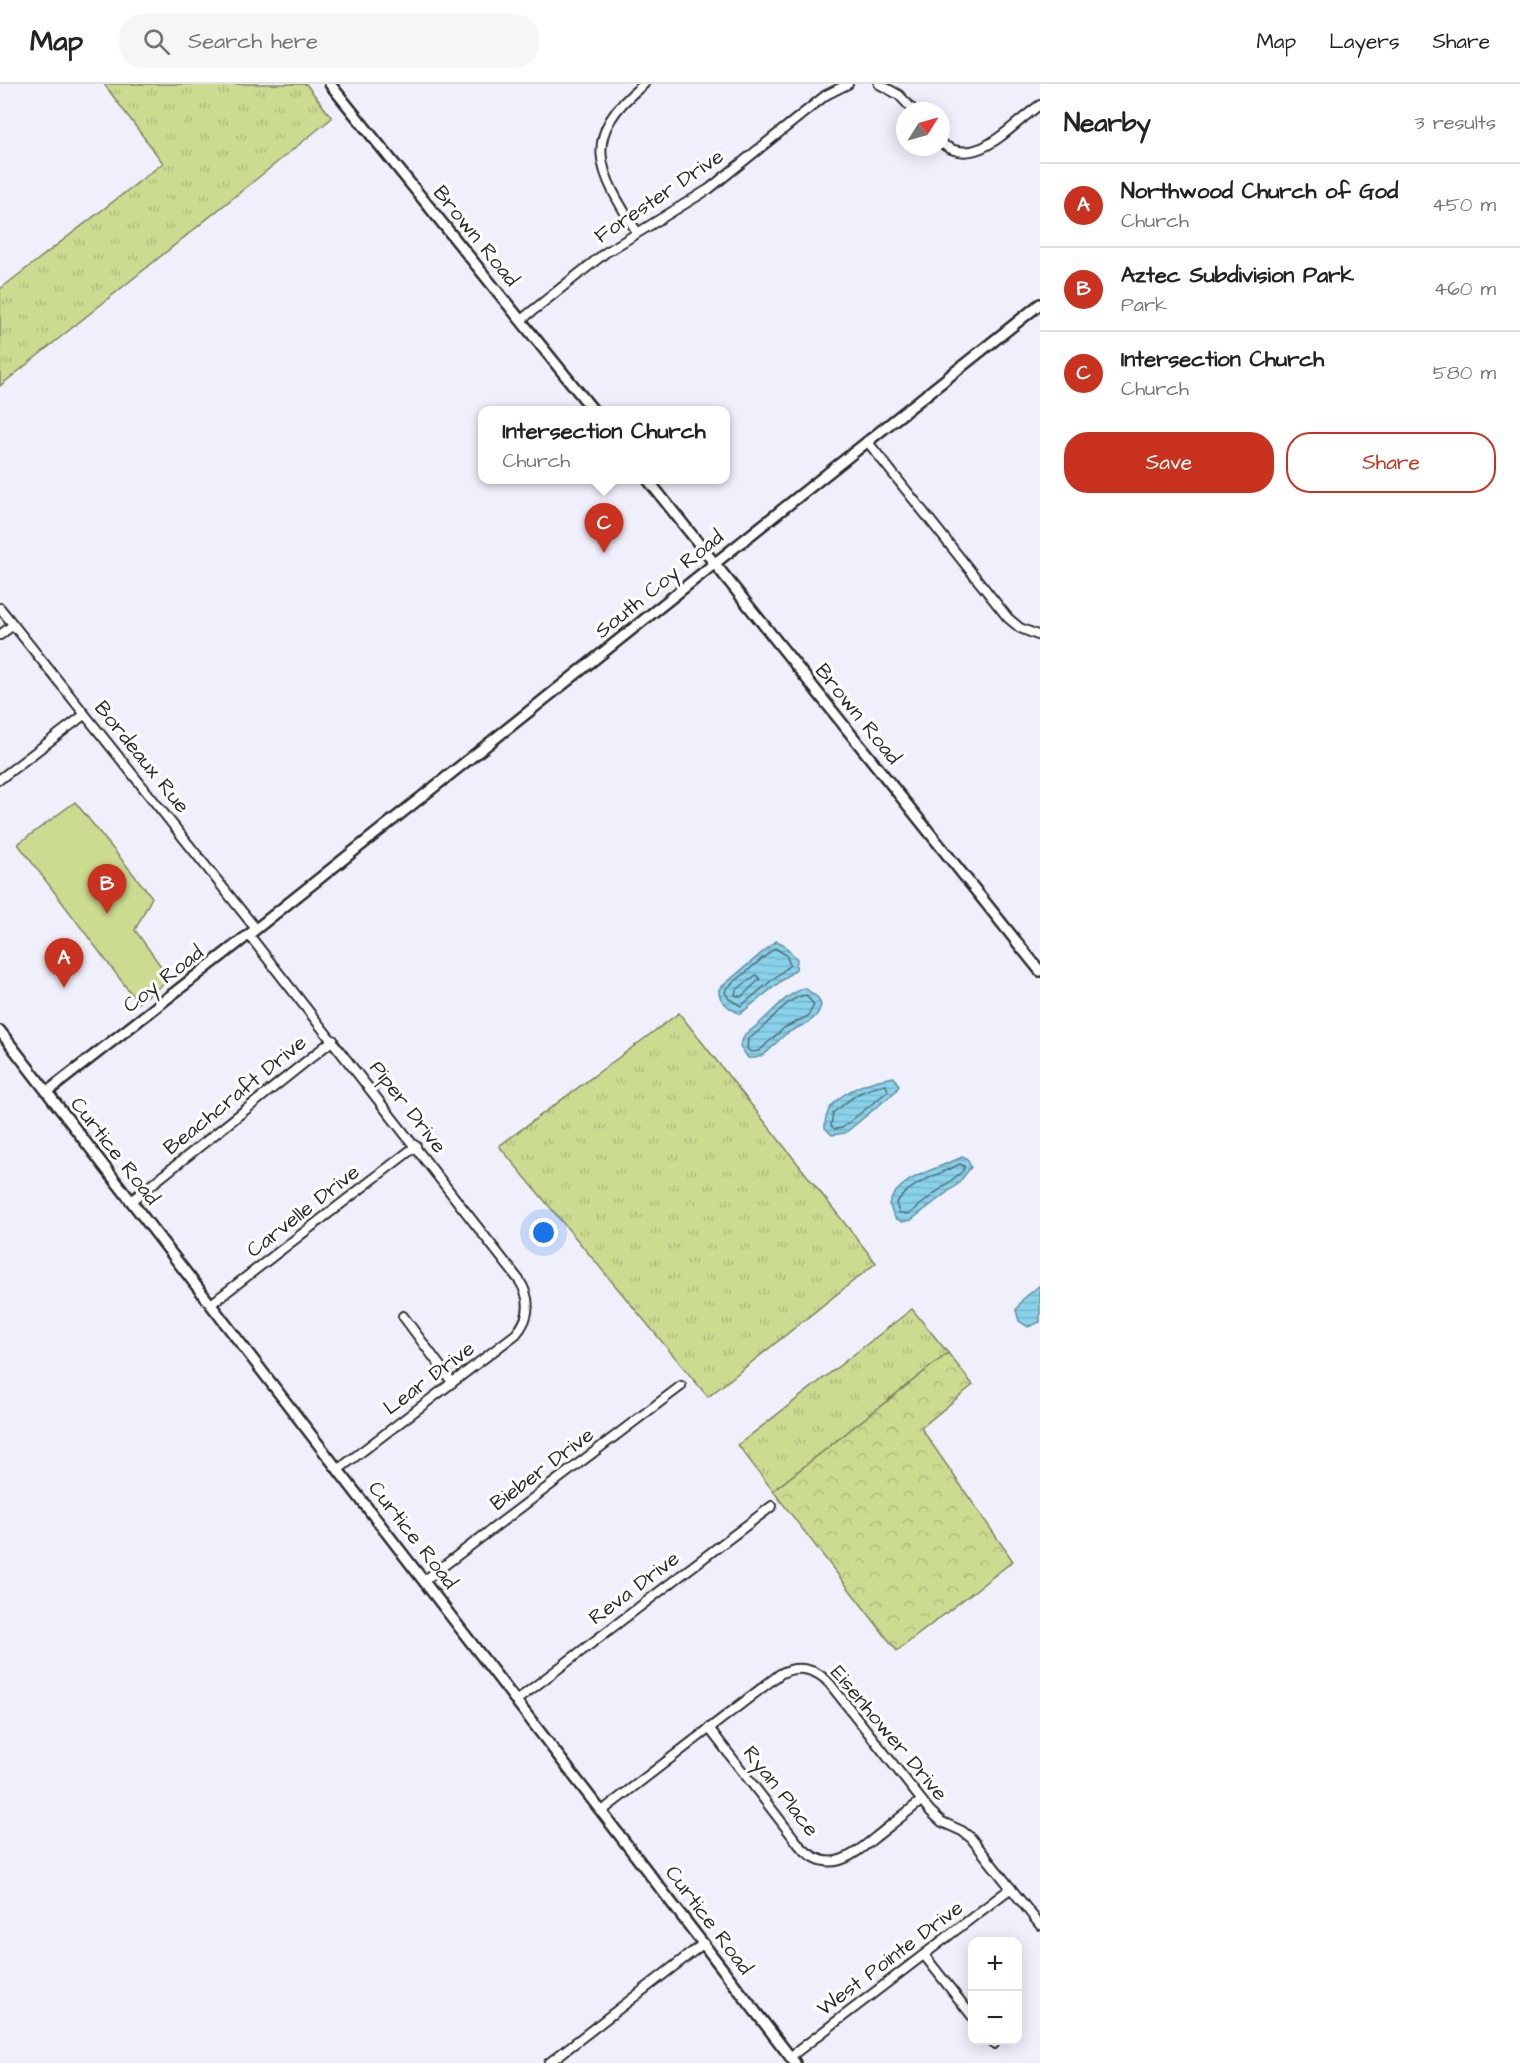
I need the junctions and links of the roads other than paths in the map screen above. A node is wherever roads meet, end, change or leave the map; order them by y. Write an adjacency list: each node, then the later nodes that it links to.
1 (330, 84): 10 (street, Brown Road)
2 (645, 84): 8 (street)
3 (848, 84): 8 (street, Forester Drive)
4 (879, 84): 5 (street)
5 (906, 102)
6 (1040, 105): 7 (street)
7 (950, 148)
8 (637, 232): 10 (street, Forester Drive)
9 (1040, 304): 12 (street, South Coy Road)
10 (521, 320): 11 (street, Brown Road)
11 (589, 406)
12 (867, 441): 14 (street, South Coy Road); 18 (street)
13 (651, 484): 14 (street, Brown Road)
14 (715, 563): 21 (street, South Coy Road); 23 (street, Brown Road)
15 (0, 608): 16 (street, Bordeaux Rue)
16 (13, 625): 17 (street); 19 (street, Bordeaux Rue)
17 (0, 635)
18 (1040, 636)
19 (84, 715): 20 (street); 22 (street, Bordeaux Rue)
20 (0, 779)
21 (300, 893): 22 (street, Coy Road)
22 (252, 932): 25 (street, Piper Drive); 26 (street, Coy Road)
23 (1040, 971)
24 (0, 1031): 26 (street, Curtice Road)
25 (333, 1040): 27 (street, Piper Drive); 28 (street, Beachcraft Drive)
26 (47, 1092): 28 (street, Curtice Road)
27 (416, 1146): 29 (street, Carvelle Drive); 30 (street, Piper Drive)
28 (131, 1201): 29 (street, Curtice Road)
29 (211, 1304): 34 (street, Curtice Road)
30 (528, 1307): 32 (street, Lear Drive)
31 (403, 1316): 32 (street)
32 (453, 1383): 34 (street, Lear Drive)
33 (681, 1386): 36 (street, Bieber Drive)
34 (339, 1469): 36 (street, Curtice Road)
35 (772, 1506): 37 (street, Reva Drive)
36 (425, 1581): 37 (street, Curtice Road)
37 (517, 1700): 40 (street, Curtice Road)
38 (709, 1728): 39 (street, Eisenhower Drive); 39 (street, Ryan Place); 40 (street, Eisenhower Drive)
39 (921, 1801): 41 (street, Eisenhower Drive)
40 (602, 1811): 43 (street, Curtice Road)
41 (1011, 1888): 42 (street, Eisenhower Drive); 44 (street, West Pointe Drive)
42 (1040, 1925)
43 (704, 1943): 46 (street, Curtice Road); 47 (street)
44 (924, 1955): 45 (street); 46 (street, West Pointe Drive)
45 (968, 2011)
46 (793, 2060)
47 (549, 2063)

